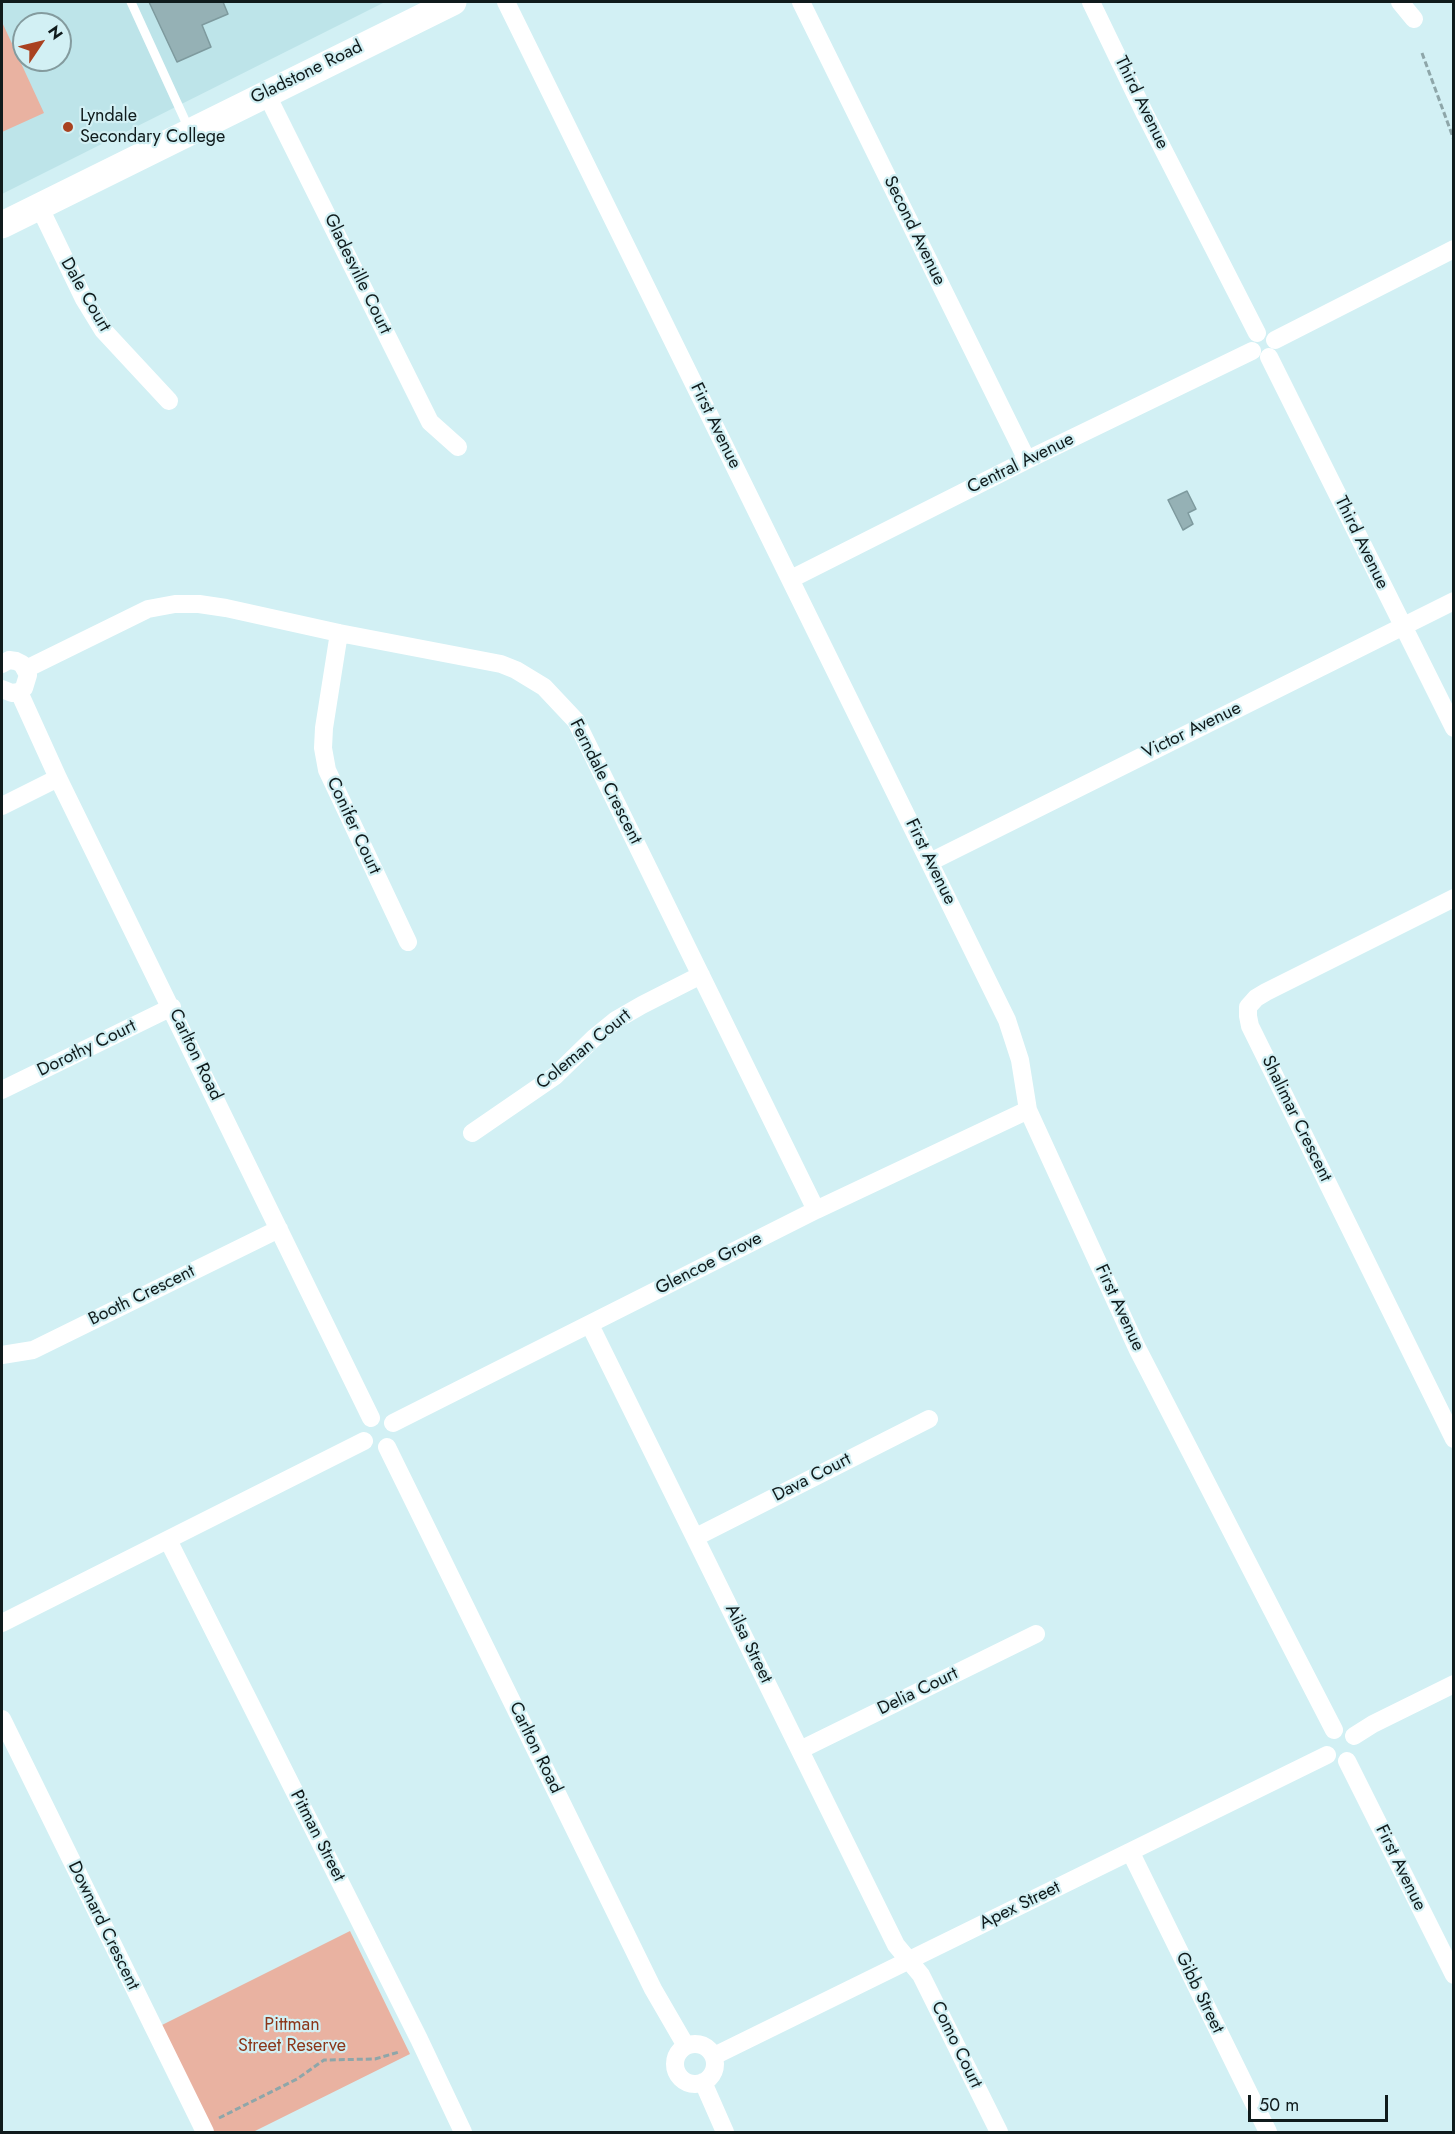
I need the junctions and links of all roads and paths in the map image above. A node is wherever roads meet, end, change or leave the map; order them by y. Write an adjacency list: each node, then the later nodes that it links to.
1 (130, 2): 10 (lane)
2 (453, 2): 9 (main road, Gladstone Road)
3 (506, 2): 21 (street, First Avenue)
4 (801, 2): 20 (street, Second Avenue)
5 (1091, 2): 15 (street, Third Avenue)
6 (1400, 2): 7 (street)
7 (1414, 19)
8 (1422, 53): 11 (path)
9 (266, 93): 10 (main road, Gladstone Road); 19 (street, Gladesville Court)
10 (190, 131): 12 (main road, Gladstone Road)
11 (1454, 140)
12 (39, 206): 13 (main road, Gladstone Road); 18 (street, Dale Court)
13 (2, 225)
14 (1454, 249): 16 (street)
15 (1257, 333): 16 (street); 17 (street)
16 (1275, 339): 17 (street)
17 (1260, 354): 20 (street, Central Avenue); 23 (street, Third Avenue)
18 (169, 401)
19 (458, 447)
20 (1027, 460): 21 (street, Central Avenue)
21 (791, 579): 31 (street, First Avenue)
22 (1454, 601): 23 (street, Victor Avenue)
23 (1402, 627): 28 (street, Third Avenue); 31 (street, Victor Avenue)
24 (339, 633): 26 (street, Ferndale Crescent); 33 (street, Conifer Court); 34 (street, Ferndale Crescent)
25 (2, 662): 26 (street)
26 (26, 669): 27 (street)
27 (10, 690): 29 (street, Carlton Road)
28 (1454, 728)
29 (58, 778): 30 (street); 35 (street, Carlton Road)
30 (2, 806)
31 (930, 862): 37 (street, First Avenue)
32 (1454, 898): 46 (street, Shalimar Crescent)
33 (408, 942)
34 (701, 975): 38 (street, Coleman Court); 39 (street, Ferndale Crescent)
35 (172, 1007): 36 (street, Dorothy Court); 40 (street, Carlton Road)
36 (2, 1090)
37 (1028, 1110): 39 (street, Glencoe Grove); 55 (street, First Avenue)
38 (472, 1133)
39 (816, 1210): 41 (street, Glencoe Grove)
40 (279, 1229): 42 (street, Booth Crescent); 43 (street, Carlton Road)
41 (590, 1325): 45 (street, Glencoe Grove); 49 (street, Ailsa Street)
42 (2, 1354)
43 (370, 1418): 45 (street); 47 (street)
44 (929, 1419): 49 (street, Dava Court)
45 (393, 1423): 48 (street)
46 (1454, 1439)
47 (364, 1441): 48 (street); 50 (street)
48 (387, 1447): 64 (street, Carlton Road)
49 (696, 1537): 57 (street, Ailsa Street)
50 (168, 1540): 51 (street); 70 (street, Pitman Street)
51 (2, 1623)
52 (1036, 1634): 57 (street, Delia Court)
53 (1454, 1684): 56 (street)
54 (2, 1719): 69 (street, Downard Crescent)
55 (1334, 1730): 56 (street); 58 (street)
56 (1354, 1736): 59 (street)
57 (800, 1750): 62 (street, Ailsa Street)
58 (1327, 1755): 59 (street); 60 (street, Apex Street)
59 (1347, 1761): 61 (street, First Avenue)
60 (1131, 1852): 62 (street, Apex Street); 73 (street, Gibb Street)
61 (1446, 1942): 63 (street, First Avenue)
62 (909, 1960): 66 (street, Apex Street); 72 (street, Como Court)
63 (1454, 1975)
64 (686, 2046): 66 (street); 67 (street)
65 (399, 2052): 68 (path)
66 (714, 2056): 67 (street)
67 (703, 2082): 71 (street)
68 (219, 2118)
69 (205, 2133)
70 (463, 2133)
71 (725, 2133)
72 (999, 2133)
73 (1268, 2133)

